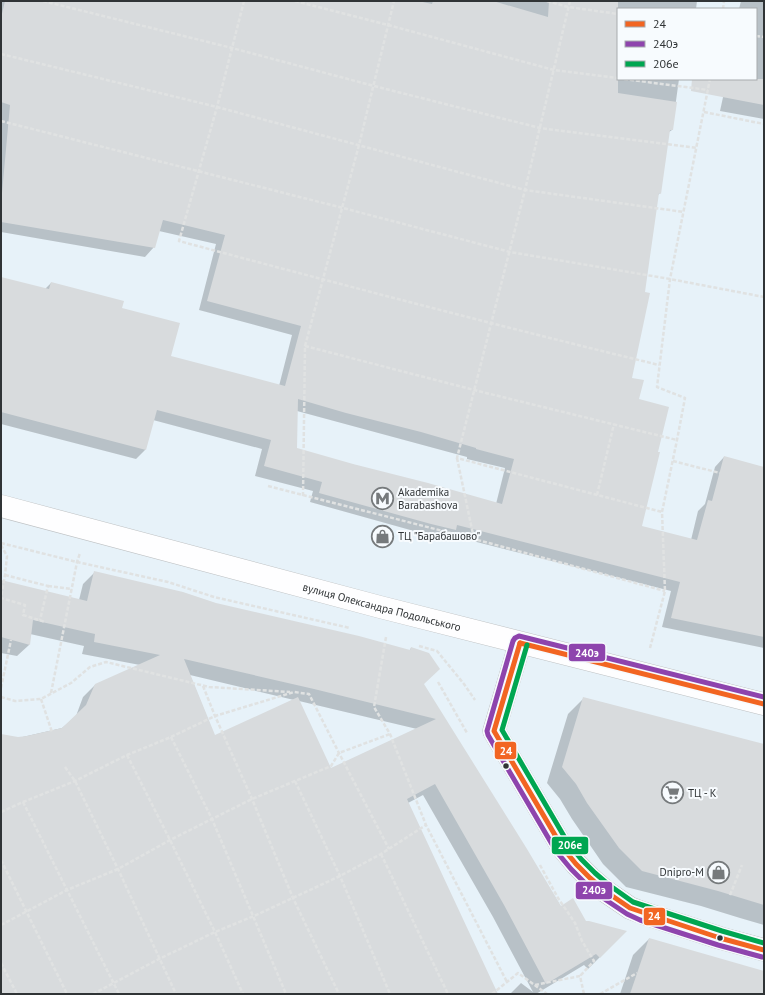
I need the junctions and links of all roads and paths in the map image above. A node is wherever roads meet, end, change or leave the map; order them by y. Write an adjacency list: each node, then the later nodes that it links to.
1 (43, 1): 10 (path)
2 (244, 1): 10 (path)
3 (295, 1): 9 (path)
4 (394, 1): 9 (path)
5 (547, 1): 7 (path)
6 (570, 1): 7 (path)
7 (568, 7): 8 (path); 12 (path)
8 (617, 14)
9 (388, 25): 12 (path); 16 (path)
10 (232, 48): 16 (path); 18 (path)
11 (1, 54): 18 (path)
12 (554, 70): 13 (path); 22 (path)
13 (617, 78)
14 (632, 80): 17 (path)
15 (710, 80): 17 (path)
16 (374, 86): 22 (path); 23 (path)
17 (708, 90): 19 (path)
18 (217, 107): 23 (path); 25 (path)
19 (704, 112): 21 (path); 24 (path)
20 (1, 121): 25 (path)
21 (764, 124)
22 (540, 128): 24 (path); 26 (path)
23 (359, 145): 26 (path); 27 (path)
24 (697, 148): 28 (path)
25 (199, 171): 27 (path); 31 (path)
26 (526, 190): 28 (path); 29 (path)
27 (343, 208): 29 (path); 31 (path)
28 (684, 212): 30 (path)
29 (510, 252): 30 (path); 33 (path)
30 (670, 278): 32 (path); 35 (path)
31 (323, 280): 33 (path); 34 (path)
32 (764, 297)
33 (491, 324): 35 (path); 36 (path)
34 (305, 346): 36 (path); 44 (path)
35 (659, 365): 38 (path)
36 (474, 390): 37 (path); 39 (path)
37 (614, 424): 38 (path); 43 (path)
38 (677, 440): 40 (path)
39 (457, 458): 43 (path); 48 (path)
40 (673, 461): 41 (path); 46 (path)
41 (720, 473)
42 (268, 486): 44 (path)
43 (597, 495): 46 (path)
44 (303, 496): 48 (path)
45 (1, 506): 47 (street, вулиця Олександра Подольського)
46 (662, 512): 54 (path)
47 (88, 529): 50 (path); 61 (street, вулиця Олександра Подольського)
48 (474, 540): 54 (path)
49 (1, 544): 50 (path); 51 (path)
50 (77, 562): 53 (path); 58 (path)
51 (5, 575): 52 (path); 55 (path)
52 (48, 586): 53 (path); 56 (path)
53 (72, 589): 67 (path)
54 (665, 591): 63 (path)
55 (1, 598): 56 (path)
56 (40, 620): 57 (path)
57 (45, 622)
58 (356, 630)
59 (379, 635): 74 (path)
60 (11, 640): 65 (path)
61 (520, 643): 63 (street, вулиця Олександра Подольського); 72 (street)
62 (415, 645): 72 (path)
63 (642, 674): 70 (street, вулиця Олександра Подольського)
64 (204, 686): 66 (path); 67 (path); 71 (path)
65 (1, 688)
66 (294, 692): 71 (path); 76 (path)
67 (51, 694): 69 (path)
68 (1, 697): 69 (path)
69 (41, 699): 73 (path)
70 (764, 704)
71 (215, 716): 75 (path); 81 (path)
72 (494, 731): 100 (street)
73 (52, 732)
74 (390, 734): 76 (path); 85 (path)
75 (171, 737): 77 (path); 84 (path)
76 (339, 753): 80 (path); 87 (path)
77 (127, 755): 79 (path); 86 (path)
78 (65, 767): 79 (path)
79 (75, 781): 82 (path); 91 (path)
80 (295, 781): 81 (path); 92 (path)
81 (252, 799): 84 (path); 95 (path)
82 (23, 802): 83 (path); 93 (path)
83 (1, 812)
84 (212, 819): 86 (path); 97 (path)
85 (426, 825): 87 (path); 104 (path)
86 (170, 840): 91 (path); 99 (path)
87 (389, 849): 88 (path)
88 (381, 854): 92 (path); 116 (path)
89 (1, 860): 96 (path)
90 (742, 865): 94 (path)
91 (118, 869): 93 (path); 101 (path)
92 (340, 876): 95 (path); 115 (path)
93 (67, 890): 96 (path); 105 (path)
94 (730, 895)
95 (293, 898): 97 (path); 114 (path)
96 (26, 913): 98 (path); 108 (path)
97 (254, 916): 99 (path); 113 (path)
98 (1, 925)
99 (216, 932): 101 (path); 112 (path)
100 (764, 950)
101 (159, 959): 105 (path); 111 (path)
102 (1, 963): 107 (path)
103 (637, 973): 120 (path)
104 (507, 982): 106 (path); 117 (path)
105 (114, 984): 109 (path); 110 (path)
106 (535, 985): 118 (path); 119 (path)
107 (16, 994)
108 (67, 994)
109 (94, 994)
110 (119, 994)
111 (176, 994)
112 (243, 994)
113 (286, 994)
114 (339, 994)
115 (390, 994)
116 (448, 994)
117 (492, 994)
118 (547, 994)
119 (584, 994)
120 (600, 994)

